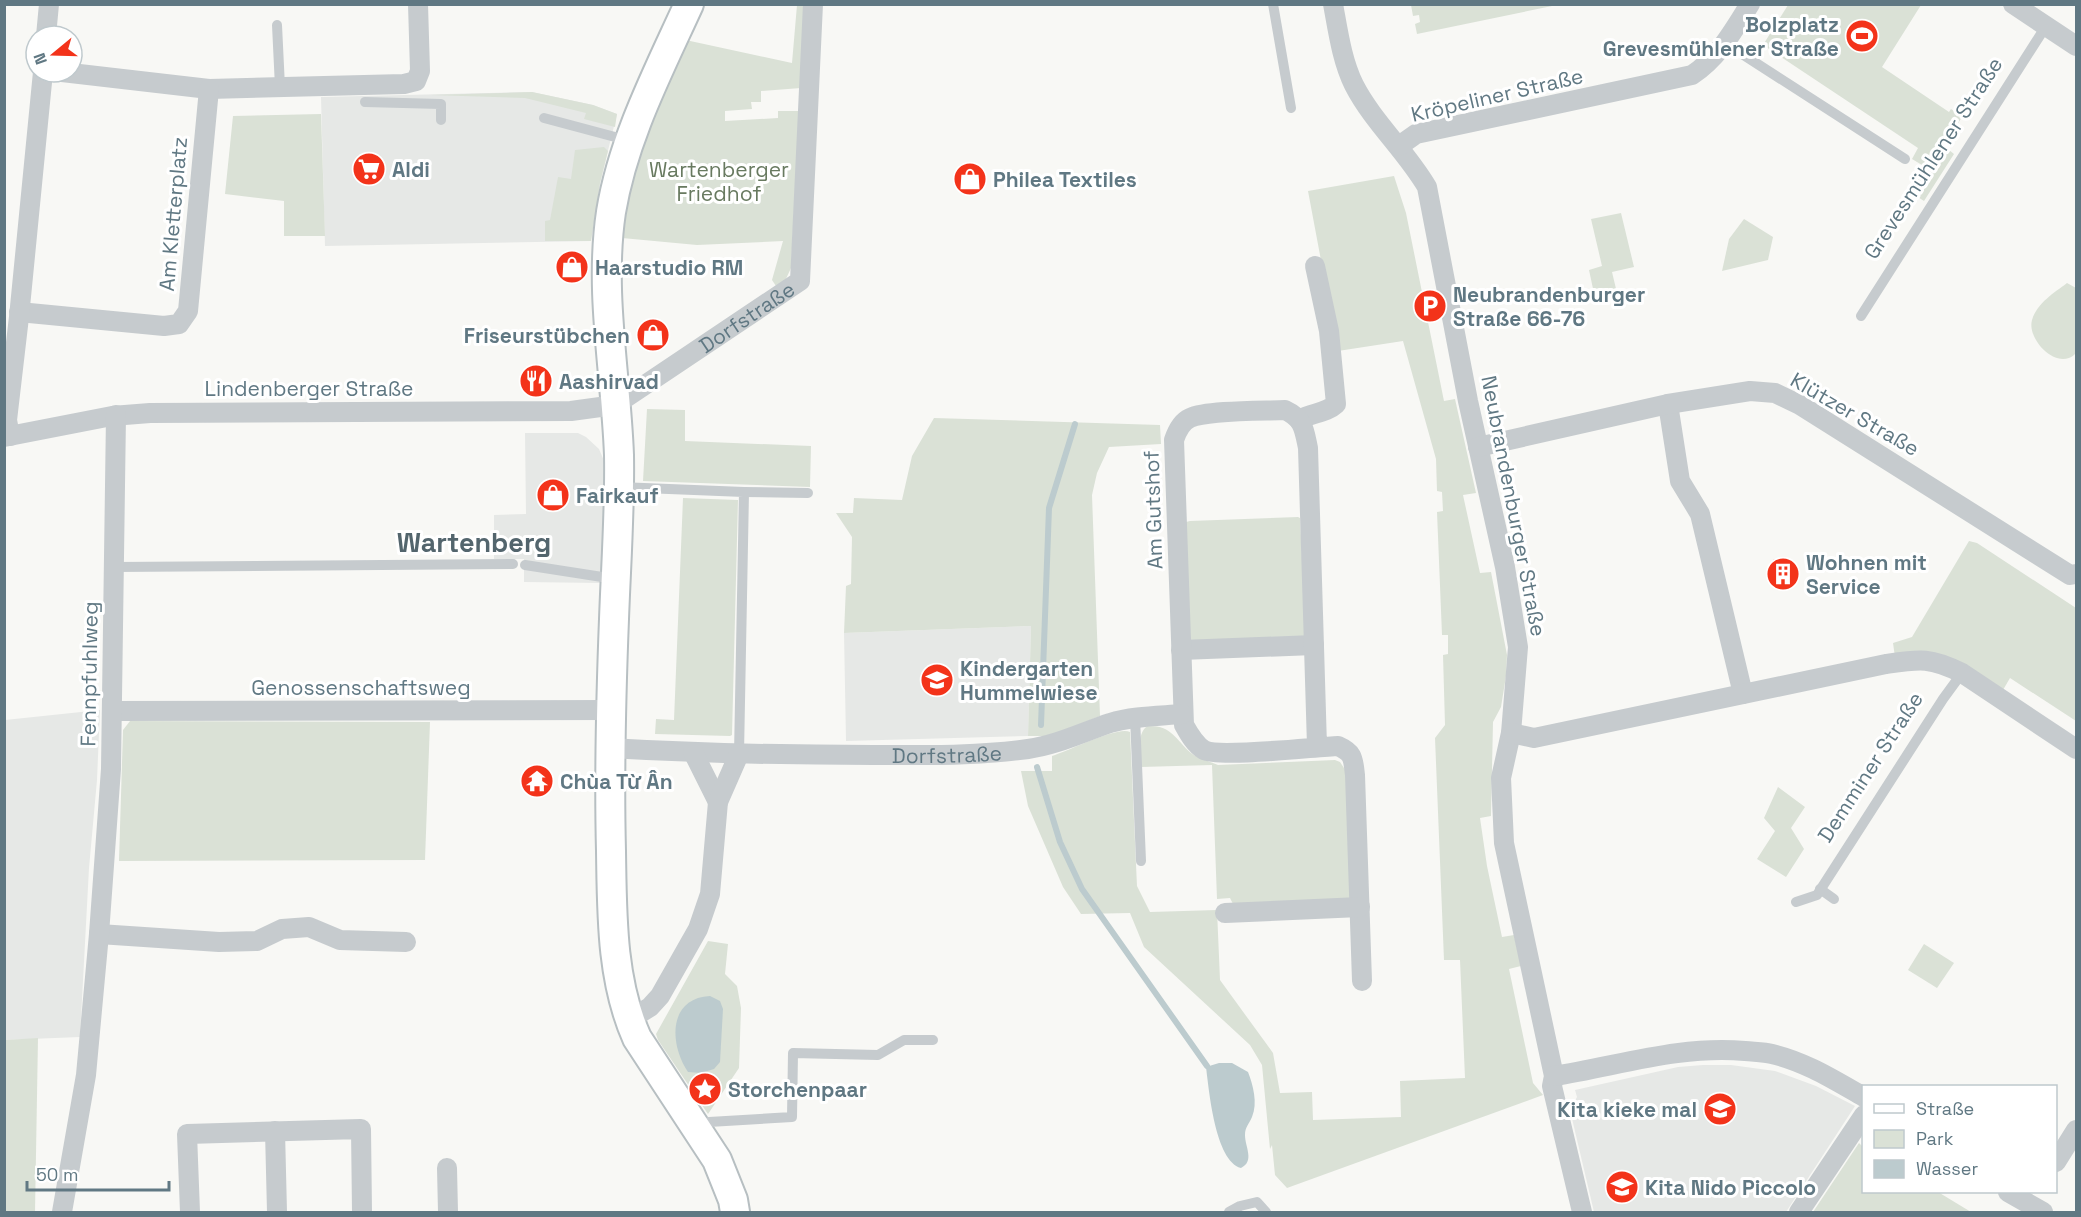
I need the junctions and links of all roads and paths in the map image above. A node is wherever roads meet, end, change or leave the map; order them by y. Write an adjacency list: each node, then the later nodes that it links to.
1 (49, 4): 9 (street)
2 (418, 4): 16 (street)
3 (688, 4): 22 (main road)
4 (813, 4): 29 (street, Dorfstraße)
5 (1273, 4): 19 (lane)
6 (1333, 4): 23 (street, Neubrandenburger Straße)
7 (1750, 4): 12 (street, Kröpeliner Straße)
8 (2013, 4): 11 (street)
9 (47, 24)
10 (277, 26): 16 (lane)
11 (2046, 26): 13 (street); 27 (lane, Grevesmühlener Straße)
12 (1725, 43): 23 (street, Kröpeliner Straße); 24 (lane)
13 (2076, 46)
14 (84, 75): 17 (street)
15 (41, 84): 26 (street)
16 (280, 87): 17 (street)
17 (208, 89): 26 (street, Am Kletterplatz)
18 (365, 102): 21 (lane)
19 (1291, 108)
20 (544, 118): 22 (lane)
21 (441, 120)
22 (630, 141): 29 (main road)
23 (1399, 146): 33 (street, Neubrandenburger Straße)
24 (1905, 159)
25 (1315, 266): 31 (street)
26 (19, 312): 32 (street)
27 (1861, 316)
28 (1668, 404): 33 (street, Klützer Straße); 40 (street, Klützer Straße); 45 (street)
29 (615, 405): 30 (street, Lindenberger Straße); 34 (main road)
30 (116, 415): 32 (street, Lindenberger Straße); 39 (street, Fennpfuhlweg)
31 (1299, 420): 42 (street); 43 (street, Am Gutshof)
32 (7, 437)
33 (1478, 447): 50 (street, Neubrandenburger Straße)
34 (619, 487): 35 (lane); 41 (main road)
35 (744, 492): 36 (lane); 55 (lane)
36 (808, 493)
37 (513, 564): 39 (lane)
38 (525, 565): 41 (lane)
39 (115, 567): 47 (street, Fennpfuhlweg)
40 (2076, 574)
41 (615, 579): 46 (main road)
42 (1314, 645): 43 (street); 51 (street)
43 (1181, 650): 48 (street, Am Gutshof)
44 (1962, 673): 45 (street, Demminer Straße); 53 (street, Demminer Straße); 58 (lane, Demminer Straße)
45 (1743, 694): 50 (street, Demminer Straße)
46 (610, 710): 47 (street, Genossenschaftsweg); 52 (main road)
47 (112, 711): 63 (street, Fennpfuhlweg)
48 (1182, 714): 49 (street); 51 (street, Am Gutshof)
49 (1135, 717): 55 (street, Dorfstraße); 57 (lane)
50 (1511, 733): 68 (street, Neubrandenburger Straße)
51 (1317, 746): 61 (street, Am Gutshof)
52 (609, 748): 54 (street, Dorfstraße); 66 (main road)
53 (2076, 749)
54 (693, 752): 55 (street, Dorfstraße); 56 (street)
55 (739, 754): 56 (street)
56 (718, 802): 66 (street)
57 (1141, 861)
58 (1820, 889): 59 (lane); 60 (lane)
59 (1834, 899)
60 (1796, 902)
61 (1360, 908): 62 (street); 65 (street, Am Gutshof)
62 (1225, 913)
63 (99, 934): 64 (street); 78 (street, Fennpfuhlweg)
64 (406, 942)
65 (1362, 981)
66 (629, 1020): 71 (main road)
67 (933, 1040): 71 (lane)
68 (1554, 1076): 69 (street); 86 (street, Neubrandenburger Straße)
69 (1862, 1096)
70 (1862, 1117): 87 (street)
71 (698, 1130): 83 (main road)
72 (2076, 1130): 74 (street)
73 (275, 1131): 79 (street); 80 (street); 81 (street)
74 (2057, 1159)
75 (447, 1168): 82 (street)
76 (2013, 1193): 77 (street)
77 (2036, 1203)
78 (62, 1212)
79 (190, 1212)
80 (277, 1212)
81 (362, 1212)
82 (448, 1212)
83 (735, 1212)
84 (1229, 1212): 85 (lane)
85 (1266, 1212)
86 (1582, 1212)
87 (1799, 1212)

